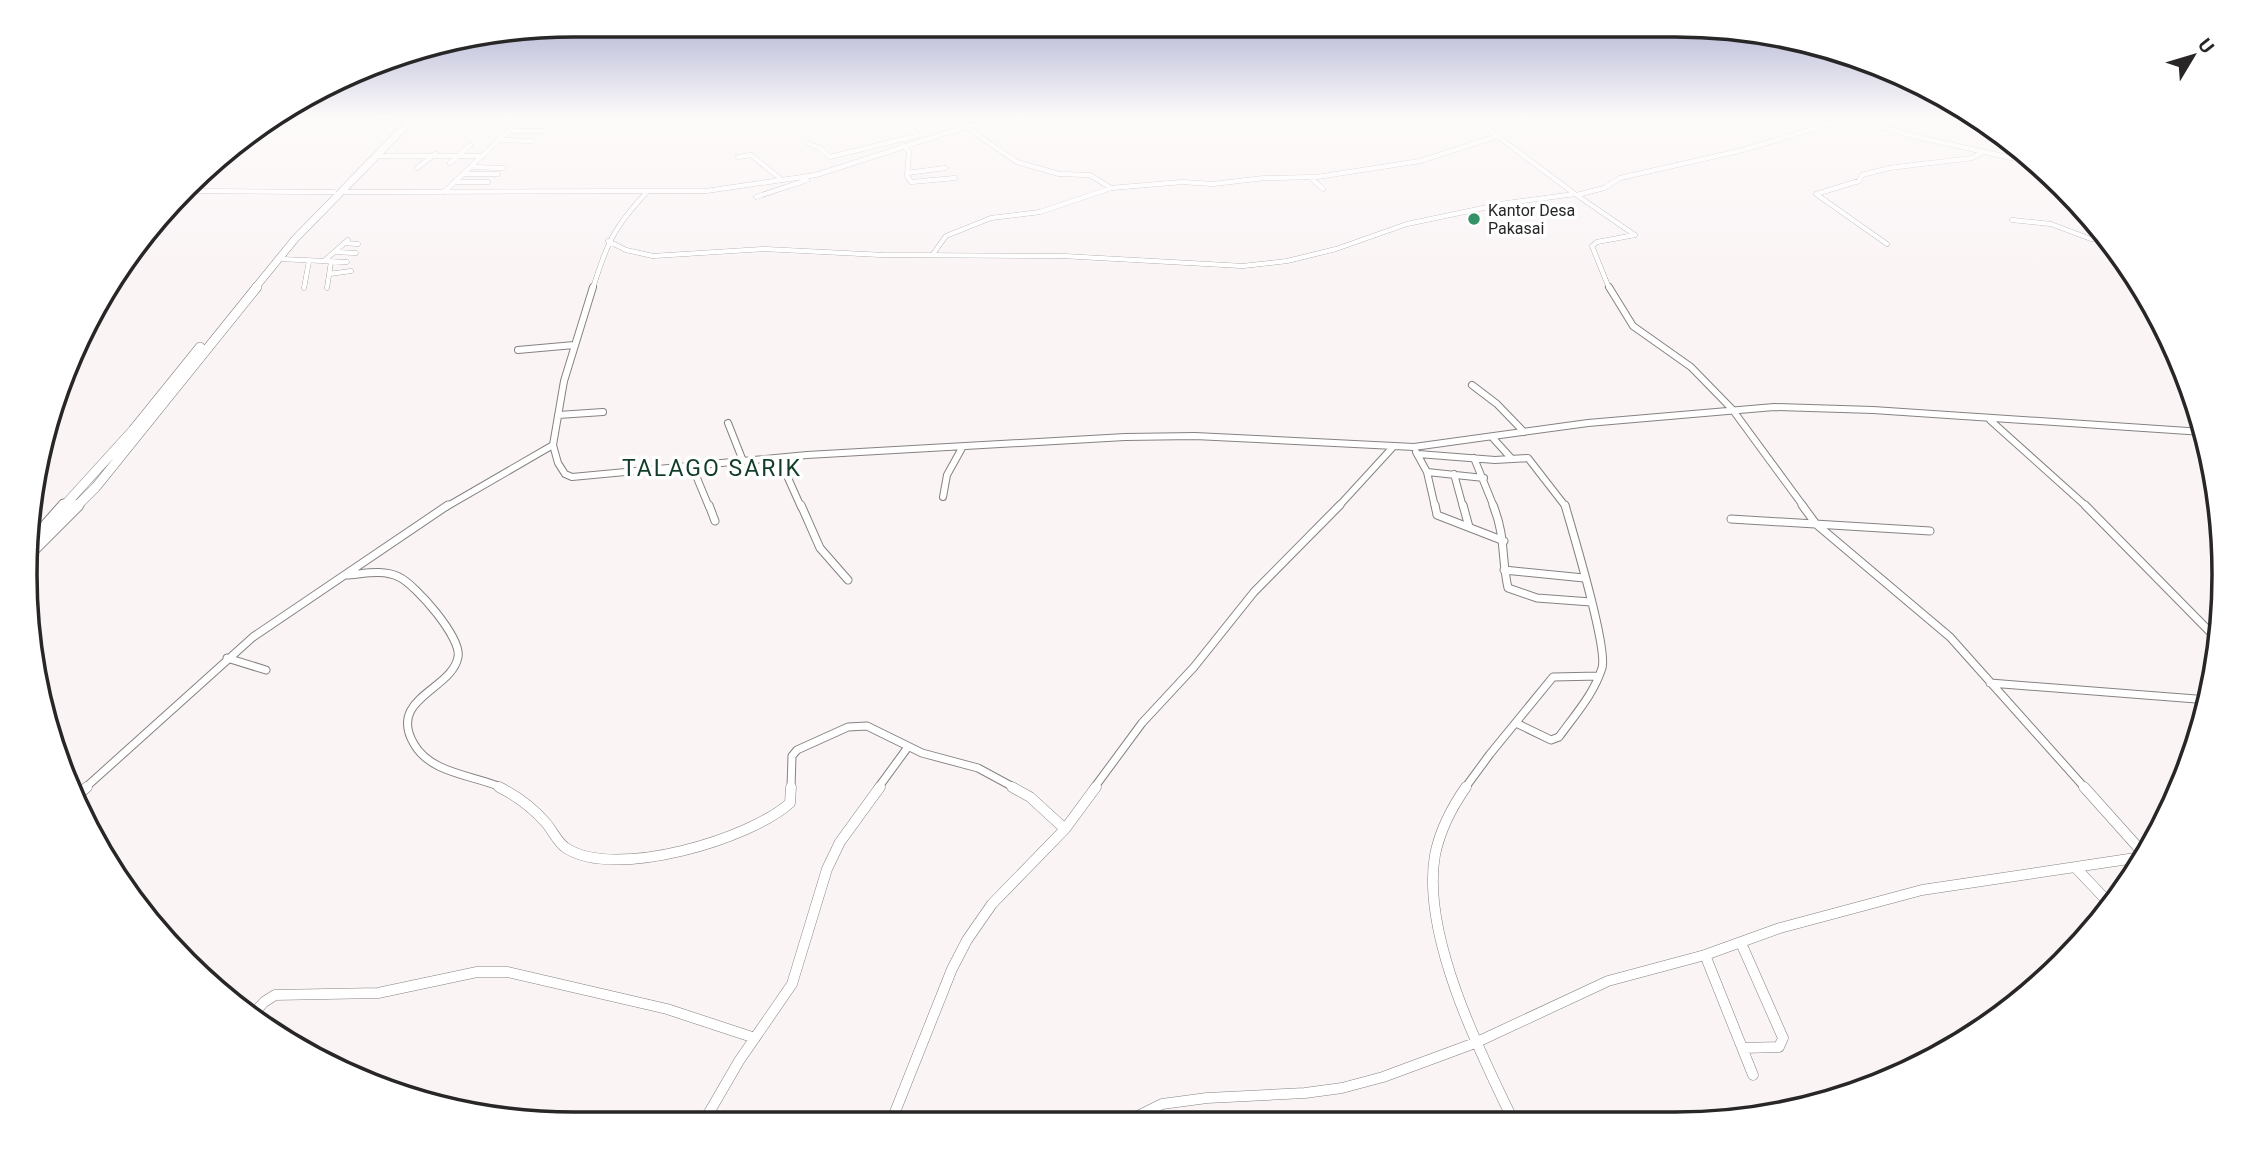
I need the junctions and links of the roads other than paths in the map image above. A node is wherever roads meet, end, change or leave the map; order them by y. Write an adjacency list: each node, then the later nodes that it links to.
1 (358, 171): 24 (highway)
2 (361, 171): 24 (highway)
3 (467, 171): 13 (street)
4 (770, 171): 18 (street)
5 (830, 171): 15 (street)
6 (925, 171): 12 (street)
7 (1047, 171): 21 (street)
8 (1354, 171): 16 (street)
9 (1545, 171): 27 (street)
10 (1652, 171): 27 (street)
11 (1876, 171): 33 (street)
12 (907, 173): 17 (street)
13 (462, 174): 14 (street); 19 (street)
14 (498, 174)
15 (817, 175): 18 (street); 28 (street)
16 (1310, 177): 21 (street); 22 (street)
17 (955, 178)
18 (782, 180): 26 (street)
19 (454, 182): 20 (street); 25 (street)
20 (488, 182)
21 (1111, 188): 37 (street)
22 (1323, 189)
23 (197, 191): 24 (street)
24 (338, 192): 25 (street); 35 (highway)
25 (444, 192): 26 (street)
26 (647, 192): 31 (street)
27 (1576, 194): 37 (street); 51 (street)
28 (756, 197)
29 (2012, 220): 30 (street)
30 (2095, 239)
31 (608, 241): 37 (street); 46 (street)
32 (358, 244): 34 (street)
33 (1887, 244)
34 (335, 252): 36 (street); 39 (street)
35 (282, 253): 38 (street); 48 (highway); 49 (highway)
36 (356, 253)
37 (933, 254)
38 (309, 261): 39 (street); 44 (street)
39 (324, 261): 40 (street)
40 (331, 262): 41 (street); 43 (street)
41 (347, 262)
42 (351, 271): 43 (street)
43 (329, 274): 45 (street)
44 (304, 289)
45 (327, 289)
46 (574, 345): 47 (street); 53 (street)
47 (518, 350)
48 (192, 370): 49 (highway); 79 (highway)
49 (181, 371): 77 (highway)
50 (1472, 385): 57 (street)
51 (1732, 409): 54 (street); 57 (street); 74 (street)
52 (603, 412): 53 (street)
53 (558, 415): 59 (street)
54 (1990, 420): 56 (street); 85 (street)
55 (729, 423): 66 (street)
56 (2193, 431)
57 (1524, 432): 58 (street)
58 (1492, 437): 62 (street); 65 (street)
59 (553, 445): 67 (street); 81 (street)
60 (1393, 447): 61 (street); 62 (street); 94 (street)
61 (962, 448): 63 (street); 71 (street)
62 (1416, 451): 64 (street); 68 (street)
63 (779, 458): 66 (street); 83 (street)
64 (1474, 458): 65 (street); 70 (street)
65 (1511, 458): 82 (street)
66 (743, 461): 67 (street)
67 (692, 466): 73 (street)
68 (1427, 472): 69 (street); 75 (street)
69 (1454, 474): 70 (street); 75 (street)
70 (1484, 478): 78 (street)
71 (943, 497)
72 (1731, 519): 74 (street)
73 (715, 521)
74 (1816, 524): 76 (street); 89 (street)
75 (1469, 527): 78 (street)
76 (1930, 531)
77 (38, 534)
78 (1504, 541): 80 (street)
79 (38, 545)
80 (1504, 570): 82 (street); 84 (street)
81 (346, 575): 86 (street); 92 (street)
82 (1584, 578): 84 (street)
83 (848, 580)
84 (1591, 602): 88 (street)
85 (2209, 631)
86 (227, 658): 87 (street); 93 (street)
87 (266, 670)
88 (1599, 676): 91 (street); 91 (street)
89 (1989, 683): 90 (street); 95 (street)
90 (2197, 699)
91 (1516, 723): 103 (street)
92 (908, 747): 94 (street); 102 (street)
93 (82, 790)
94 (1065, 829): 107 (street)
95 (2137, 848)
96 (2132, 857): 97 (street)
97 (2075, 867): 98 (street); 99 (street)
98 (2104, 898)
99 (1741, 943): 100 (street); 104 (street)
100 (1705, 955): 103 (street); 104 (street)
101 (258, 1009): 102 (street)
102 (755, 1038): 106 (street)
103 (1475, 1043): 108 (street); 109 (street)
104 (1743, 1048): 105 (street)
105 (1754, 1075)
106 (710, 1112)
107 (895, 1112)
108 (1146, 1112)
109 (1509, 1112)

